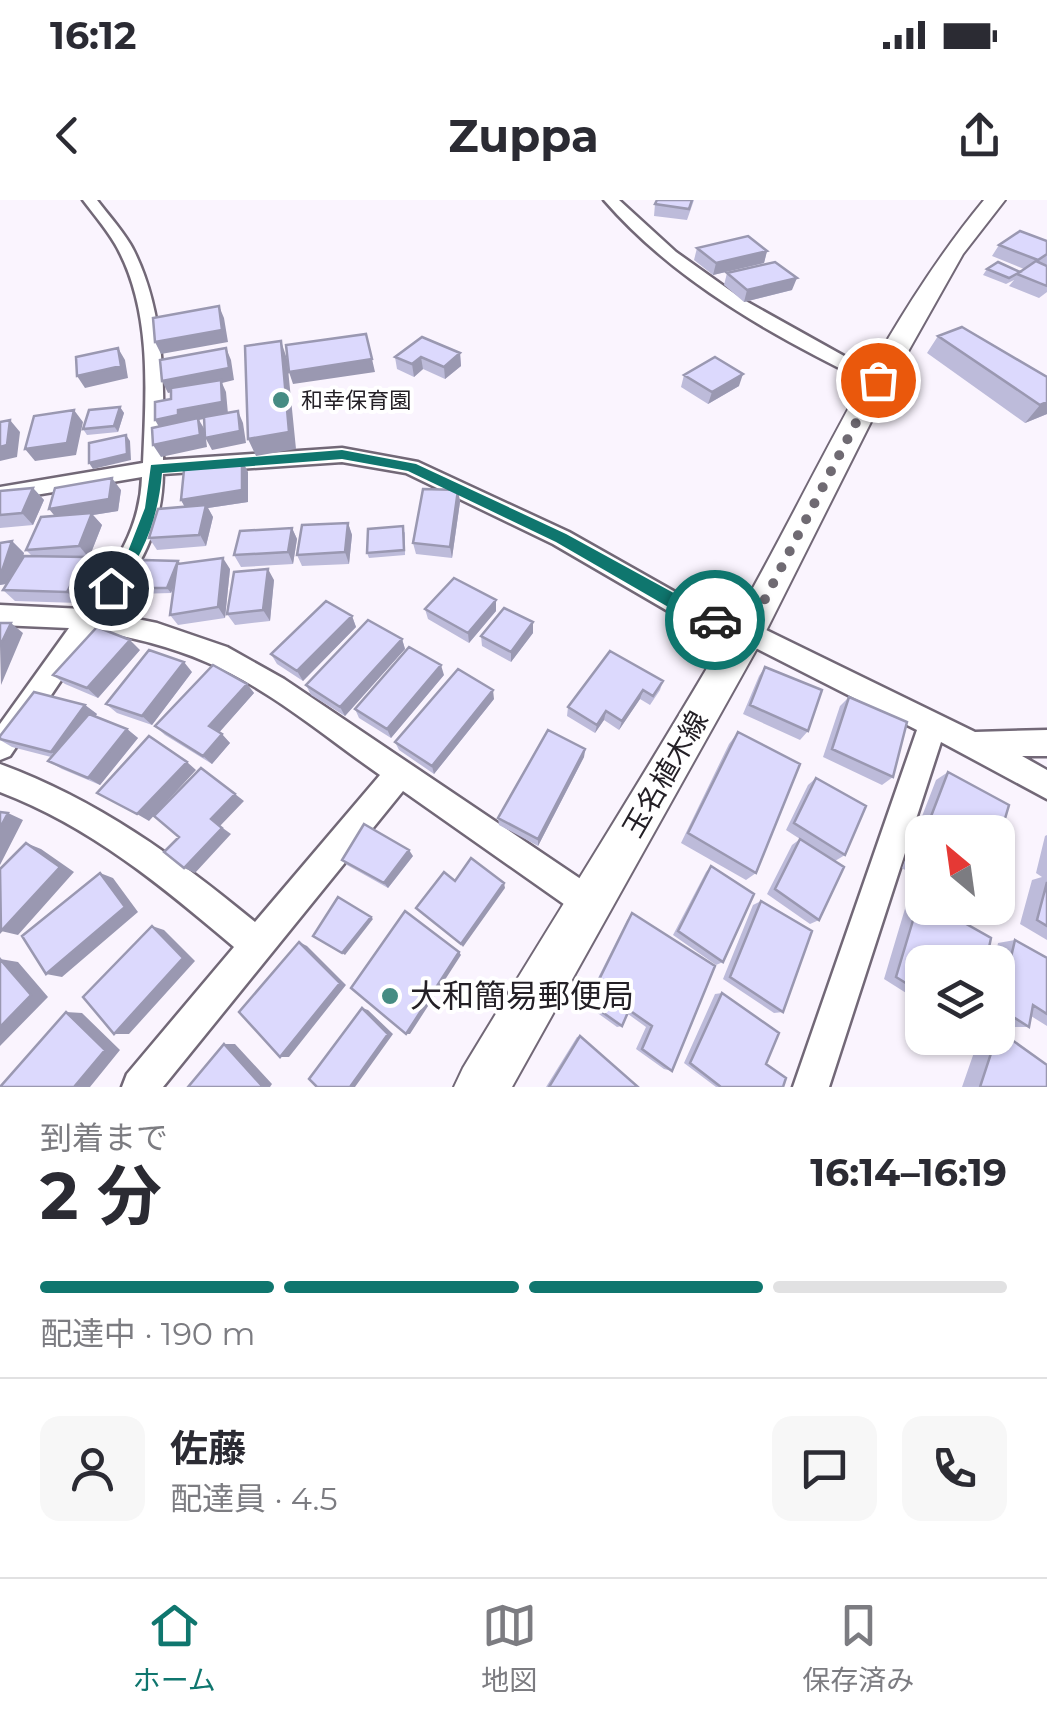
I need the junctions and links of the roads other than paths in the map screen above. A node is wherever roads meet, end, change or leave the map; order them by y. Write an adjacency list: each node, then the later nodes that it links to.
1 (90, 200): 5 (street)
2 (611, 200): 4 (street)
3 (995, 200): 4 (main road, 玉名植木線)
4 (878, 380): 9 (main road, 玉名植木線)
5 (155, 468): 6 (street); 8 (street); 9 (street)
6 (0, 494)
7 (0, 615): 8 (street)
8 (88, 619): 13 (street); 14 (street)
9 (748, 632): 10 (street); 17 (main road, 玉名植木線)
10 (933, 724): 12 (street); 21 (street)
11 (1047, 743): 12 (street)
12 (972, 744): 16 (street)
13 (0, 747)
14 (401, 772): 17 (street); 18 (street)
15 (0, 778): 18 (street)
16 (1047, 785)
17 (589, 903): 20 (main road, 玉名植木線)
18 (256, 946): 19 (street)
19 (140, 1087)
20 (482, 1087)
21 (812, 1087)

